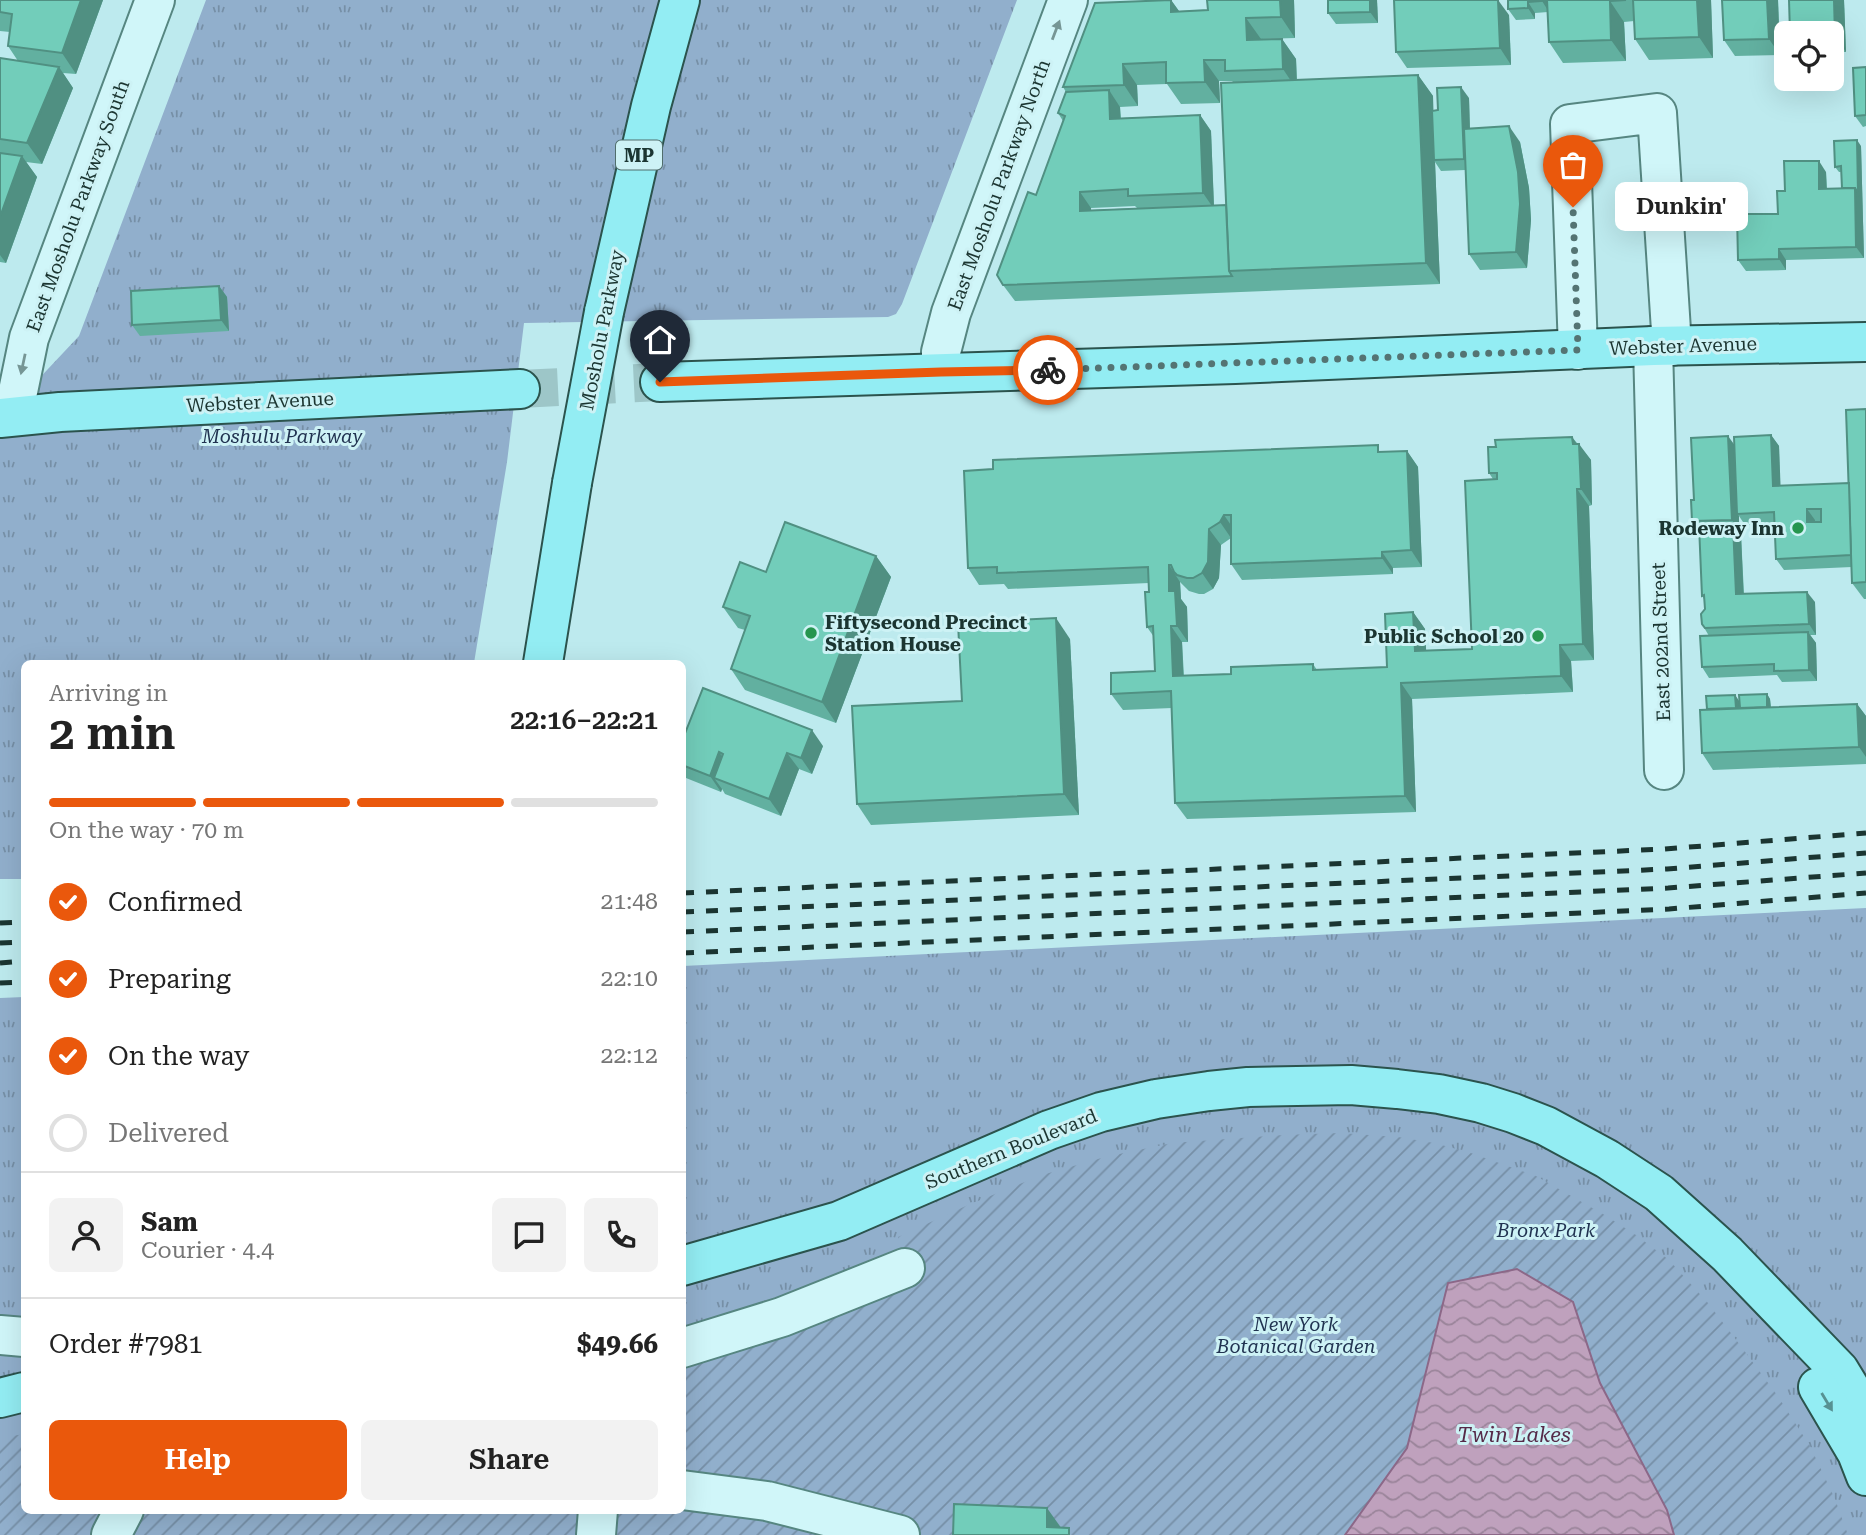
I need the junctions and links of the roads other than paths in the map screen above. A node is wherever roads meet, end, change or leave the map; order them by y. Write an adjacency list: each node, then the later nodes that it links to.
1 (155, 0): 10 (street, East Mosholu Parkway South, one-way to 10)
2 (680, 0): 11 (main road, Mosholu Parkway / MP, bridge)
3 (1068, 0): 7 (street, East Mosholu Parkway North, one-way to 3)
4 (1866, 342): 5 (main road, Webster Avenue)
5 (1662, 346): 6 (main road, Webster Avenue); 6 (street, East 202nd Street); 12 (street, East 202nd Street)
6 (1578, 350): 7 (main road, Webster Avenue)
7 (941, 372): 8 (main road, Webster Avenue)
8 (660, 382)
9 (520, 388): 10 (main road, Webster Avenue)
10 (7, 417)
11 (546, 660)
12 (1664, 770)
13 (686, 1265): 15 (main road, Southern Boulevard)
14 (905, 1268): 18 (street)
15 (1753, 1281): 21 (main road, Southern Boulevard); 22 (main road, Southern Boulevard, one-way to 22)
16 (0, 1335): 17 (street)
17 (21, 1337)
18 (686, 1347)
19 (21, 1393): 20 (main road)
20 (0, 1398)
21 (1866, 1414)
22 (1866, 1476)
23 (686, 1490): 28 (street)
24 (122, 1514): 26 (street)
25 (598, 1514): 27 (street)
26 (111, 1535)
27 (596, 1535)
28 (900, 1535)

